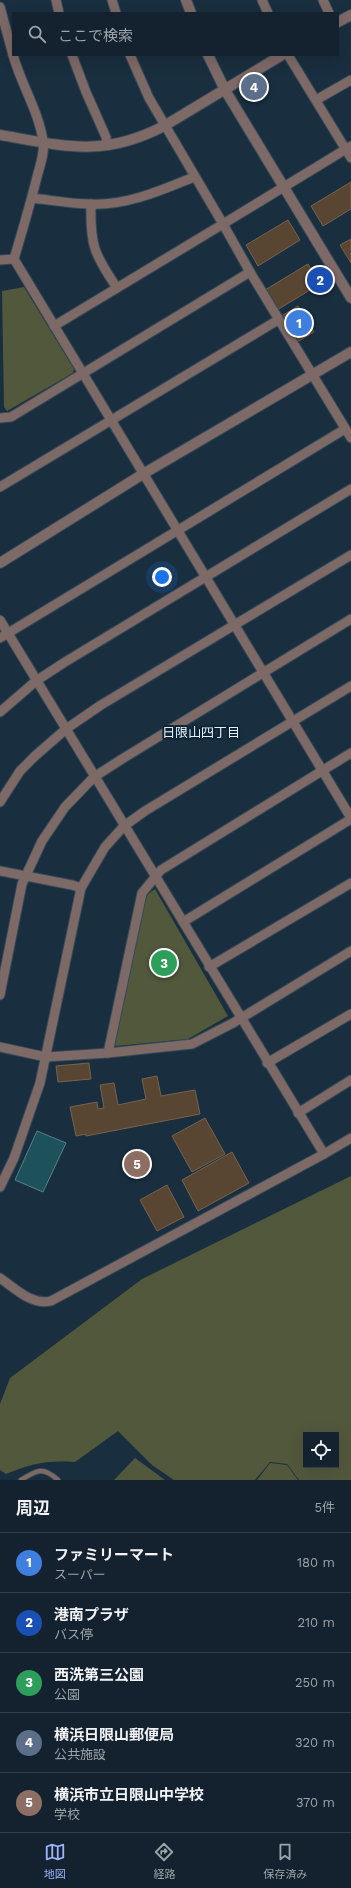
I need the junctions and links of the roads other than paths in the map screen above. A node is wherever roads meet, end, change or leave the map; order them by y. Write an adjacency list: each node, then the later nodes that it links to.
1 (56, 0): 7 (street)
2 (112, 0): 8 (street)
3 (186, 0): 9 (street)
4 (262, 0): 10 (street)
5 (323, 0): 11 (street)
6 (0, 6): 14 (street)
7 (59, 12)
8 (116, 12)
9 (191, 12)
10 (268, 12)
11 (329, 12)
12 (351, 14): 13 (street)
13 (339, 21)
14 (12, 51)
15 (13, 56): 26 (street)
16 (72, 56): 27 (street)
17 (130, 56): 24 (street)
18 (208, 56): 22 (street)
19 (280, 56): 22 (street)
20 (289, 56): 23 (street)
21 (351, 80): 23 (street)
22 (225, 90): 24 (street); 31 (street)
23 (316, 100): 28 (street)
24 (164, 126): 27 (street); 30 (street)
25 (0, 135): 26 (street)
26 (43, 143): 27 (street); 32 (street)
27 (107, 145)
28 (348, 148): 29 (street); 31 (street)
29 (351, 158)
30 (194, 177): 33 (street); 34 (street)
31 (284, 186): 34 (street); 39 (street)
32 (32, 198): 33 (street); 35 (street)
33 (91, 204): 38 (street)
34 (223, 224): 37 (street); 38 (street)
35 (14, 259): 36 (street); 41 (street)
36 (0, 260)
37 (250, 272): 40 (street); 43 (street)
38 (117, 288): 41 (street)
39 (351, 298)
40 (278, 320): 44 (street); 46 (street)
41 (54, 326): 43 (street)
42 (351, 352): 44 (street)
43 (84, 374): 45 (street); 46 (street)
44 (313, 374): 47 (street); 49 (street)
45 (0, 418)
46 (111, 421): 49 (street); 50 (street)
47 (345, 429): 48 (street); 52 (street)
48 (351, 438)
49 (143, 474): 52 (street); 54 (street)
50 (0, 487)
51 (351, 489): 55 (street)
52 (177, 530): 55 (street); 59 (street)
53 (351, 555): 58 (street)
54 (0, 563)
55 (206, 577): 58 (street); 61 (street)
56 (351, 619): 60 (street)
57 (0, 620): 59 (street)
58 (235, 625): 60 (street); 65 (street)
59 (4, 635): 61 (street)
60 (262, 672): 64 (street); 68 (street)
61 (36, 681): 63 (street); 65 (street)
62 (351, 686): 64 (street)
63 (0, 712)
64 (292, 722): 67 (street); 72 (street)
65 (66, 729): 68 (street); 69 (street)
66 (351, 752): 67 (street)
67 (322, 770): 71 (street); 75 (street)
68 (94, 777): 72 (street); 74 (street)
69 (3, 789): 70 (street)
70 (0, 802)
71 (351, 819): 78 (street)
72 (124, 826): 75 (street); 77 (street)
73 (0, 871): 74 (street)
74 (25, 876): 77 (street); 81 (street)
75 (155, 876): 78 (street); 85 (street)
76 (351, 883): 80 (street)
77 (81, 888): 86 (street)
78 (183, 922): 80 (street)
79 (351, 951): 83 (street)
80 (209, 967): 83 (street)
81 (0, 995)
82 (351, 1014): 87 (street)
83 (240, 1019): 85 (street); 87 (street)
84 (0, 1047): 86 (street)
85 (108, 1053): 86 (street)
86 (46, 1057): 92 (street)
87 (267, 1063): 89 (street)
88 (351, 1080): 89 (street)
89 (298, 1112): 91 (street)
90 (351, 1138): 91 (street)
91 (324, 1154): 93 (street)
92 (0, 1187)
93 (0, 1278)
94 (21, 1480): 95 (lane)
95 (58, 1480)

